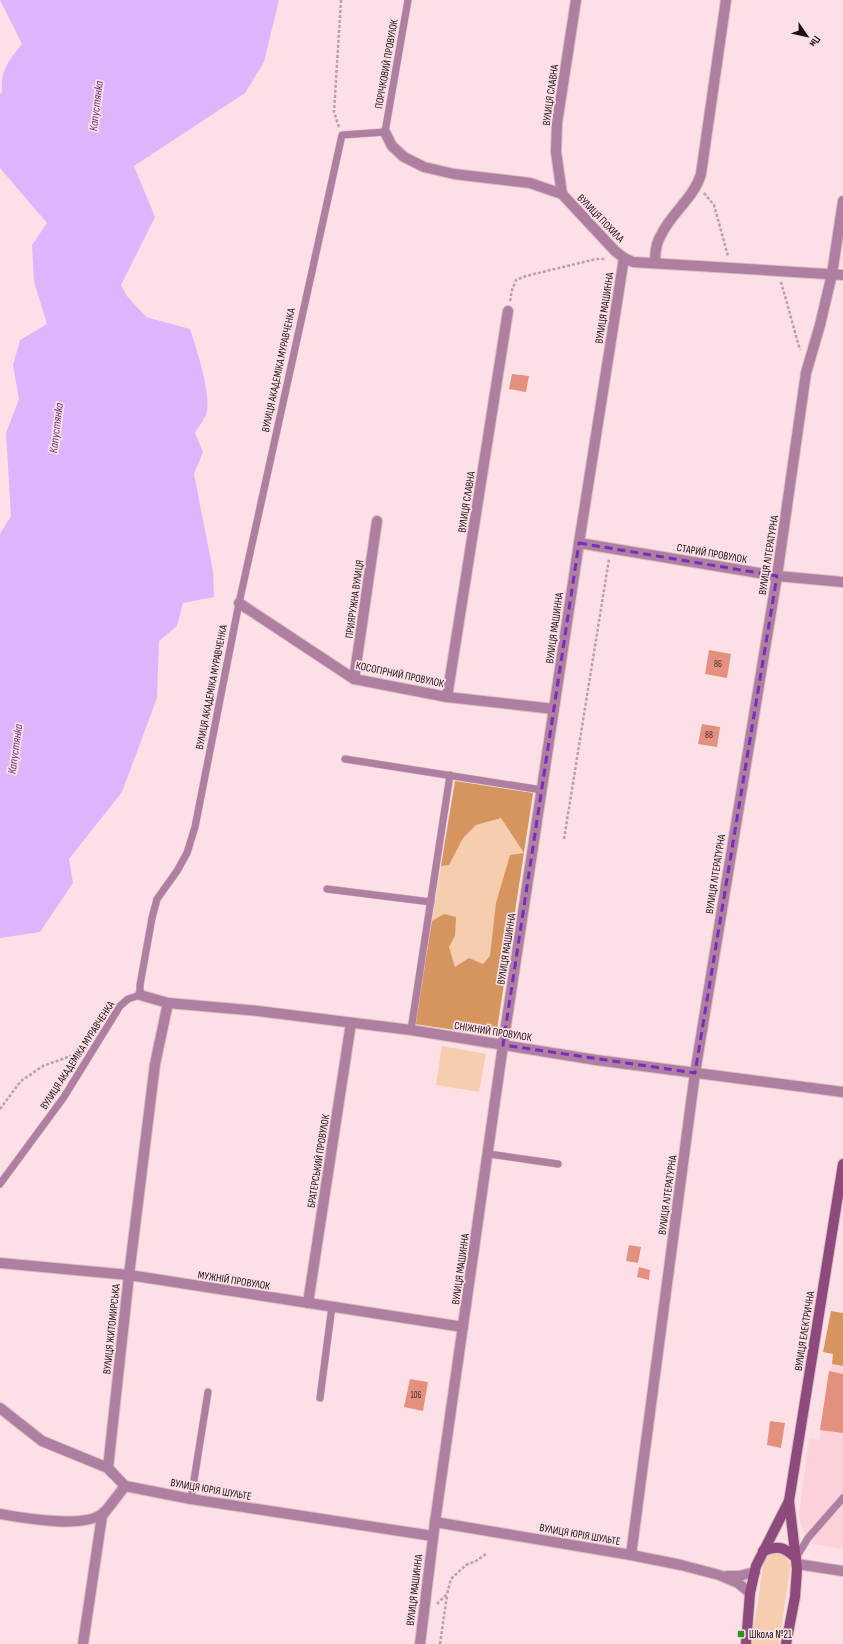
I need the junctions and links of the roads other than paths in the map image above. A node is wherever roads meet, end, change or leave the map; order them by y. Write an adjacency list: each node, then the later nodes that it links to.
1 (408, 0): 4 (lane, ПОРІЧКОВИЙ ПРОВУЛОК)
2 (576, 0): 5 (street, ВУЛИЦЯ СЛАВНА)
3 (726, 0): 8 (street)
4 (385, 132): 5 (street, ВУЛИЦЯ ПОХИЛА); 16 (lane, ВУЛИЦЯ АКАДЕМІКА МУРАВЧЕНКА)
5 (562, 194): 7 (street, ВУЛИЦЯ ПОХИЛА)
6 (843, 201): 9 (street, ВУЛИЦЯ ЛІТЕРАТУРНА)
7 (624, 258): 8 (street, ВУЛИЦЯ ПОХИЛА); 13 (street, ВУЛИЦЯ МАШИННА)
8 (655, 262): 9 (street, ВУЛИЦЯ ПОХИЛА)
9 (832, 274): 10 (street, ВУЛИЦЯ ПОХИЛА); 14 (street, ВУЛИЦЯ ЛІТЕРАТУРНА)
10 (843, 275)
11 (508, 311): 18 (street, ВУЛИЦЯ СЛАВНА)
12 (377, 521): 17 (street, ПРИЯРУЖНА ВУЛИЦЯ)
13 (579, 543): 14 (street, СТАРИЙ ПРОВУЛОК); 19 (street, ВУЛИЦЯ МАШИННА)
14 (777, 576): 15 (street, СТАРИЙ ПРОВУЛОК); 30 (street, ВУЛИЦЯ ЛІТЕРАТУРНА)
15 (843, 582)
16 (239, 603): 17 (street, КОСОГІРНИЙ ПРОВУЛОК); 25 (lane, ВУЛИЦЯ АКАДЕМІКА МУРАВЧЕНКА)
17 (354, 679): 18 (street, КОСОГІРНИЙ ПРОВУЛОК)
18 (447, 697): 19 (street, КОСОГІРНИЙ ПРОВУЛОК)
19 (554, 709): 22 (street, ВУЛИЦЯ МАШИННА)
20 (345, 759): 21 (lane)
21 (450, 775): 22 (lane); 24 (lane)
22 (542, 790): 29 (street, ВУЛИЦЯ МАШИННА)
23 (327, 889): 24 (lane)
24 (430, 902): 28 (lane)
25 (140, 995): 26 (street, СНІЖНИЙ ПРОВУЛОК); 35 (lane, ВУЛИЦЯ АКАДЕМІКА МУРАВЧЕНКА)
26 (168, 1002): 27 (street, СНІЖНИЙ ПРОВУЛОК); 37 (street, ВУЛИЦЯ ЖИТОМИРСЬКА)
27 (351, 1022): 28 (street, СНІЖНИЙ ПРОВУЛОК); 38 (street, БРАТЕРСЬКИЙ ПРОВУЛОК)
28 (412, 1030): 29 (street, СНІЖНИЙ ПРОВУЛОК)
29 (504, 1045): 30 (street, СНІЖНИЙ ПРОВУЛОК); 32 (street, ВУЛИЦЯ МАШИННА)
30 (695, 1073): 31 (street, СНІЖНИЙ ПРОВУЛОК); 54 (street, ВУЛИЦЯ ЛІТЕРАТУРНА)
31 (843, 1092)
32 (489, 1154): 33 (lane); 40 (street, ВУЛИЦЯ МАШИННА)
33 (558, 1164)
34 (843, 1164): 48 (street, ВУЛИЦЯ ЕЛЕКТРИЧНА)
35 (0, 1184)
36 (0, 1263): 37 (street, МУЖНІЙ ПРОВУЛОК)
37 (129, 1275): 38 (street, МУЖНІЙ ПРОВУЛОК); 44 (street, ВУЛИЦЯ ЖИТОМИРСЬКА)
38 (308, 1303): 39 (street, МУЖНІЙ ПРОВУЛОК)
39 (332, 1306): 40 (street, МУЖНІЙ ПРОВУЛОК); 42 (lane)
40 (463, 1327): 51 (street, ВУЛИЦЯ МАШИННА)
41 (208, 1392): 47 (lane)
42 (320, 1398)
43 (0, 1408): 44 (street)
44 (108, 1468): 45 (street)
45 (125, 1486): 47 (street, ВУЛИЦЯ ЮРІЯ ШУЛЬТЕ); 50 (street)
46 (843, 1498): 55 (lane)
47 (191, 1499): 52 (street, ВУЛИЦЯ ЮРІЯ ШУЛЬТЕ)
48 (789, 1501): 53 (street, ВУЛИЦЯ ЕЛЕКТРИЧНА); 55 (street, ВУЛИЦЯ ЕЛЕКТРИЧНА)
49 (0, 1514): 50 (street)
50 (102, 1516): 60 (street)
51 (435, 1522): 52 (street, ВУЛИЦЯ МАШИННА); 54 (street, ВУЛИЦЯ ЮРІЯ ШУЛЬТЕ)
52 (433, 1536): 61 (street, ВУЛИЦЯ МАШИННА)
53 (763, 1551): 55 (street); 57 (street, ВУЛИЦЯ ЕЛЕКТРИЧНА)
54 (631, 1555): 58 (street, ВУЛИЦЯ ЮРІЯ ШУЛЬТЕ)
55 (796, 1561): 56 (street); 63 (street, ВУЛИЦЯ ЕЛЕКТРИЧНА)
56 (843, 1571)
57 (755, 1572): 58 (street); 59 (street, ВУЛИЦЯ ЕЛЕКТРИЧНА)
58 (719, 1575): 59 (street)
59 (750, 1593): 62 (street, ВУЛИЦЯ ЕЛЕКТРИЧНА)
60 (83, 1644)
61 (420, 1644)
62 (746, 1644)
63 (786, 1644)

